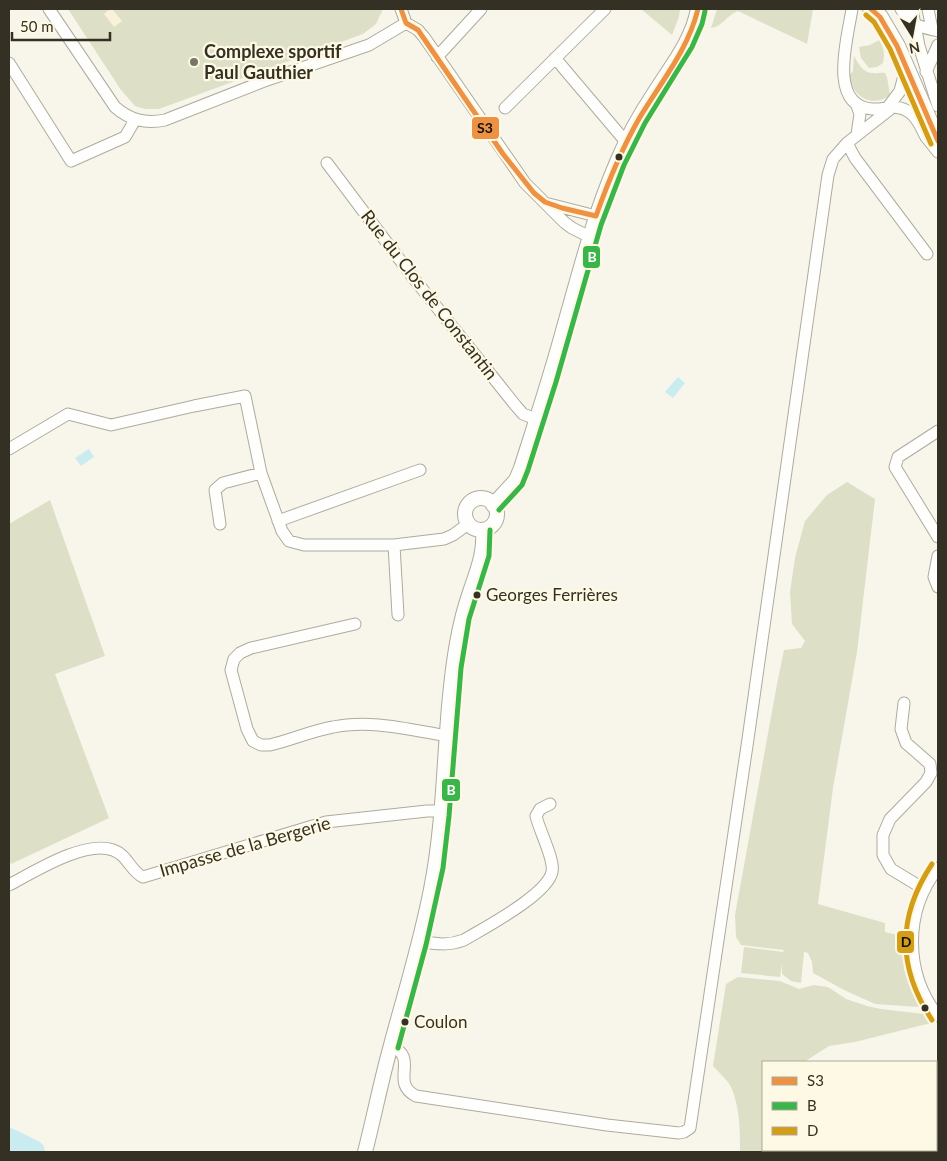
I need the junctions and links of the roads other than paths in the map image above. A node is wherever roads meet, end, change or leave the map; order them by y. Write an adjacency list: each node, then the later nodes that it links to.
1 (49, 9): 24 (street)
2 (401, 9): 11 (street)
3 (481, 9): 15 (street)
4 (605, 9): 16 (street)
5 (698, 9): 26 (street)
6 (871, 9): 18 (main road)
7 (901, 9): 12 (street)
8 (912, 9): 12 (street)
9 (928, 9): 13 (street)
10 (852, 10): 20 (street)
11 (406, 23): 15 (street); 24 (street)
12 (913, 24): 13 (street); 19 (street)
13 (935, 30)
14 (938, 45): 19 (street)
15 (437, 57): 31 (street)
16 (555, 58): 23 (street); 26 (street)
17 (9, 63): 24 (street)
18 (906, 68): 22 (street); 27 (main road)
19 (926, 72): 21 (street)
20 (856, 103): 22 (street); 25 (street)
21 (938, 106)
22 (890, 107): 25 (street); 29 (street)
23 (505, 108)
24 (135, 120)
25 (857, 134): 28 (street)
26 (626, 142): 32 (street)
27 (938, 142)
28 (846, 143): 34 (street); 60 (street)
29 (938, 152)
30 (327, 163): 35 (street, Rue du Clos de Constantin)
31 (545, 202): 32 (street); 33 (street)
32 (596, 216): 33 (street)
33 (590, 237): 35 (street)
34 (927, 254)
35 (536, 420): 40 (street)
36 (938, 431): 45 (street)
37 (9, 448): 39 (street)
38 (420, 470): 41 (street)
39 (261, 473): 41 (street); 42 (street)
40 (493, 505): 43 (street); 44 (street)
41 (278, 521): 46 (street)
42 (220, 524)
43 (468, 524): 44 (street); 46 (street)
44 (483, 530): 52 (street)
45 (938, 537)
46 (394, 545): 49 (street)
47 (938, 556): 48 (street)
48 (938, 587)
49 (398, 615)
50 (355, 624): 52 (street)
51 (904, 704): 57 (street)
52 (448, 736): 54 (street)
53 (550, 804): 58 (street)
54 (441, 811): 56 (street, Impasse de la Bergerie); 58 (street)
55 (938, 868): 57 (street)
56 (9, 885)
57 (924, 889): 59 (street)
58 (419, 941): 60 (street)
59 (938, 1016)
60 (391, 1046): 61 (street)
61 (365, 1152)

